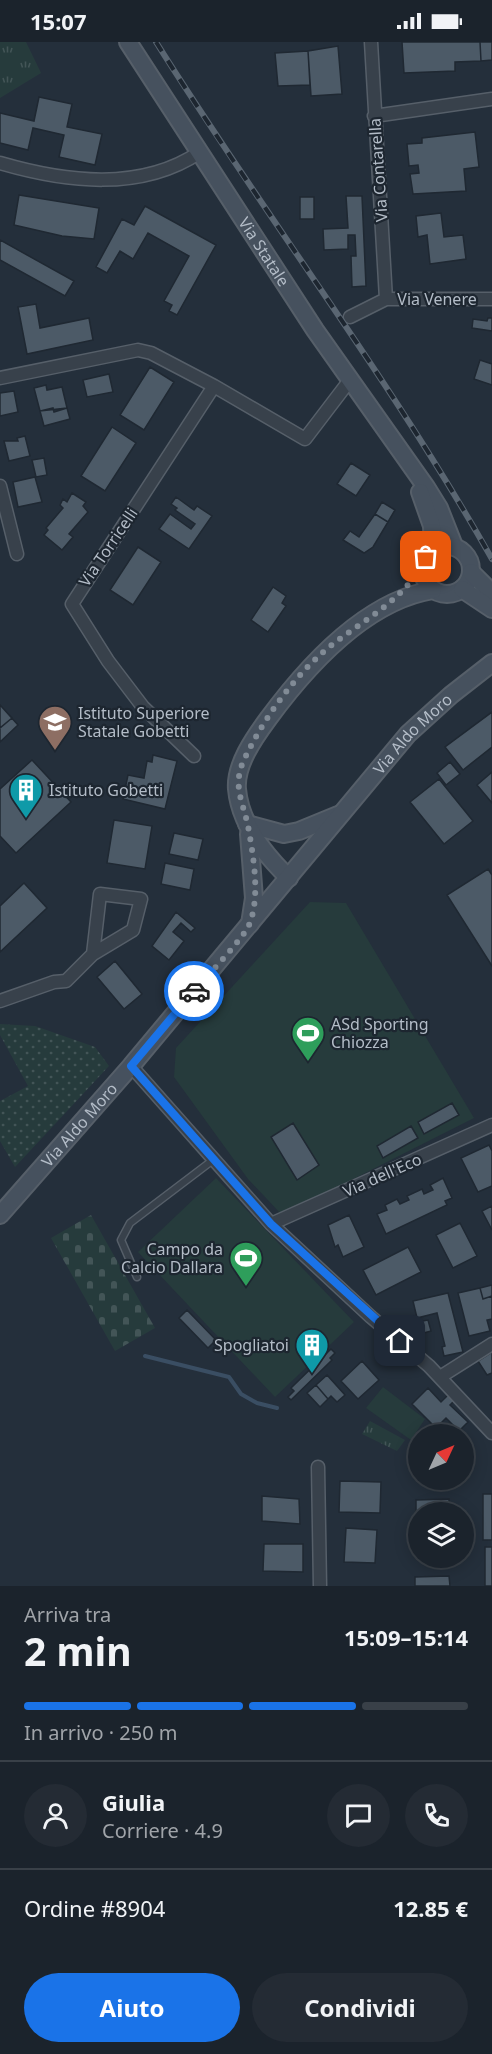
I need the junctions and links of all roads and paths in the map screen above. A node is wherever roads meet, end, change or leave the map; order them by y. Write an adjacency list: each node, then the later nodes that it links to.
1 (128, 42): 5 (main road, Via Statale)
2 (371, 42): 4 (street, Via Contarella)
3 (492, 99): 4 (street)
4 (374, 116): 7 (street, Via Contarella)
5 (200, 152): 6 (street); 11 (main road, Via Statale)
6 (0, 163)
7 (386, 299): 8 (street, Via Venere); 9 (street, Via Venere)
8 (492, 299)
9 (350, 317)
10 (0, 378): 12 (street)
11 (350, 380): 12 (street); 13 (main road, Via Statale)
12 (214, 386): 26 (street, Via Torricelli)
13 (406, 461): 15 (main road, Via Statale); 16 (main road, Via Statale)
14 (0, 486): 17 (street)
15 (454, 546): 16 (main road); 19 (main road, Via Statale)
16 (434, 549): 18 (main road)
17 (17, 555)
18 (422, 568): 21 (main road); 24 (main road)
19 (471, 572): 20 (main road); 22 (main road, Via Statale)
20 (462, 589): 21 (main road); 23 (main road)
21 (433, 590): 24 (main road)
22 (492, 593)
23 (492, 609)
24 (379, 611): 28 (main road)
25 (488, 666): 27 (main road, Via Aldo Moro)
26 (194, 756)
27 (343, 813): 28 (main road, Via Aldo Moro); 29 (main road, Via Aldo Moro)
28 (248, 824): 29 (main road); 30 (main road)
29 (289, 878): 30 (main road, Via Aldo Moro)
30 (249, 925): 33 (main road, Via Aldo Moro)
31 (93, 954): 31 (street); 32 (street)
32 (0, 1001)
33 (131, 1066): 35 (street); 36 (main road, Via Aldo Moro)
34 (492, 1125): 37 (street, Via dell'Eco)
35 (213, 1160): 37 (street); 38 (lane)
36 (0, 1215)
37 (271, 1224): 40 (street)
38 (137, 1277)
39 (492, 1344): 40 (street)
40 (440, 1377): 41 (street)
41 (492, 1433)
42 (318, 1467): 43 (street)
43 (320, 1586)

